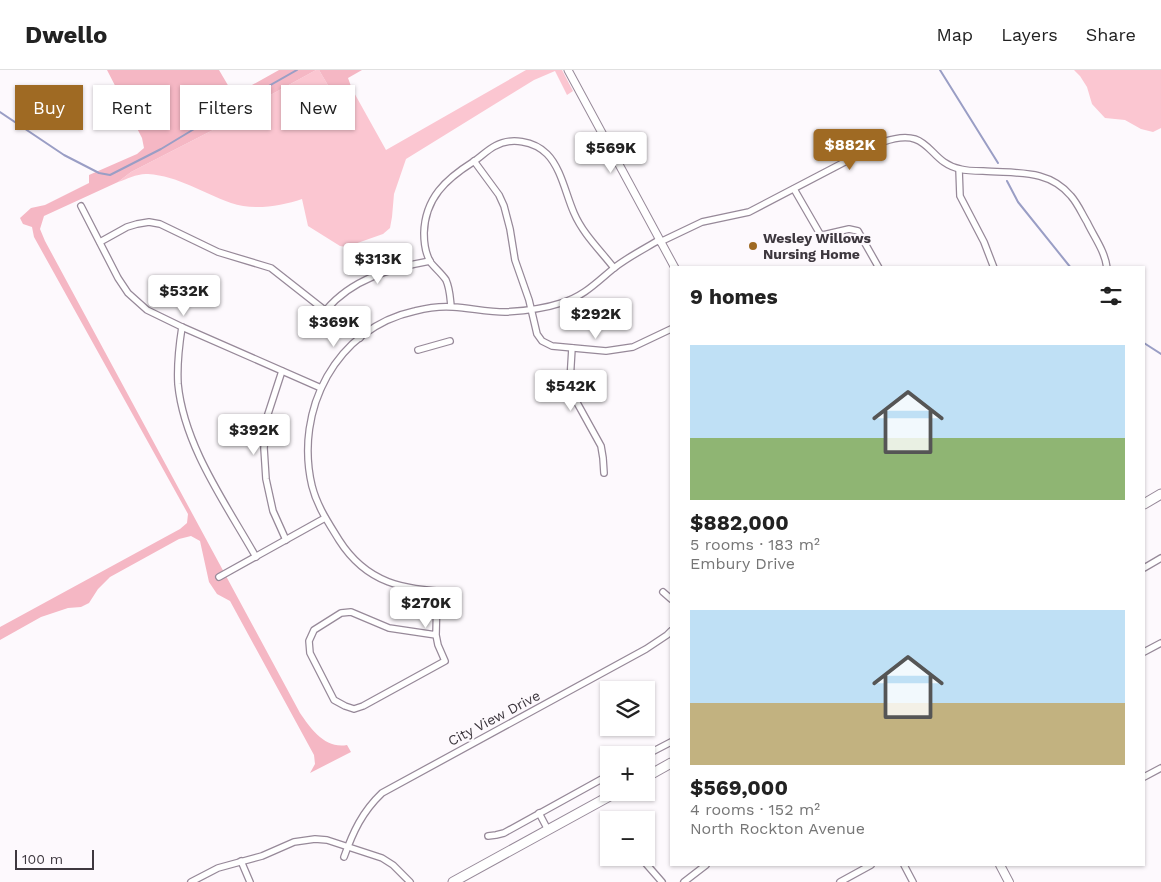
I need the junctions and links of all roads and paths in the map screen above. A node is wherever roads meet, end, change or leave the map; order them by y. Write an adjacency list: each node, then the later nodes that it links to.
1 (568, 70): 6 (street)
2 (474, 161): 8 (street); 13 (street); 16 (street)
3 (959, 169): 4 (street); 11 (street); 12 (street)
4 (794, 189): 6 (street); 10 (street)
5 (81, 206): 7 (street)
6 (660, 241): 9 (street); 13 (street)
7 (100, 242): 15 (street); 17 (street)
8 (430, 261): 14 (street); 15 (street)
9 (674, 266)
10 (878, 266)
11 (993, 266)
12 (1106, 266)
13 (614, 268): 16 (street)
14 (451, 306): 16 (street); 19 (street)
15 (326, 310): 19 (street)
16 (530, 310): 21 (street)
17 (182, 327): 23 (street); 30 (street)
18 (670, 329): 21 (street)
19 (360, 338): 24 (street)
20 (450, 341): 22 (street)
21 (572, 348): 25 (street)
22 (418, 350)
23 (282, 371): 24 (street); 29 (street)
24 (321, 388): 28 (street)
25 (604, 473)
26 (1161, 494): 27 (main road)
27 (1145, 503)
28 (325, 518): 29 (street); 34 (street)
29 (286, 540): 30 (street)
30 (256, 557): 33 (street)
31 (1161, 558): 32 (street)
32 (1145, 567)
33 (219, 577)
34 (437, 592): 35 (street); 39 (street)
35 (453, 592)
36 (663, 592): 37 (street)
37 (670, 598)
38 (670, 632): 53 (street, City View Drive)
39 (436, 635): 39 (street)
40 (1161, 643): 41 (street)
41 (1145, 651)
42 (670, 743): 43 (street)
43 (655, 750)
44 (670, 764): 46 (main road)
45 (1161, 768): 47 (street)
46 (655, 772)
47 (1145, 776)
48 (600, 780): 50 (street)
49 (601, 801): 51 (main road)
50 (539, 813): 51 (street); 52 (street)
51 (548, 830): 64 (main road)
52 (488, 836)
53 (348, 846): 54 (street, City View Drive); 55 (street); 63 (street)
54 (344, 857)
55 (241, 861): 61 (street); 62 (street)
56 (648, 866): 65 (street)
57 (705, 866): 66 (street)
58 (869, 866): 67 (street)
59 (905, 866): 68 (street)
60 (1001, 866): 69 (main road)
61 (191, 882)
62 (250, 882)
63 (410, 882)
64 (453, 882)
65 (662, 882)
66 (684, 882)
67 (840, 882)
68 (913, 882)
69 (1009, 882)

